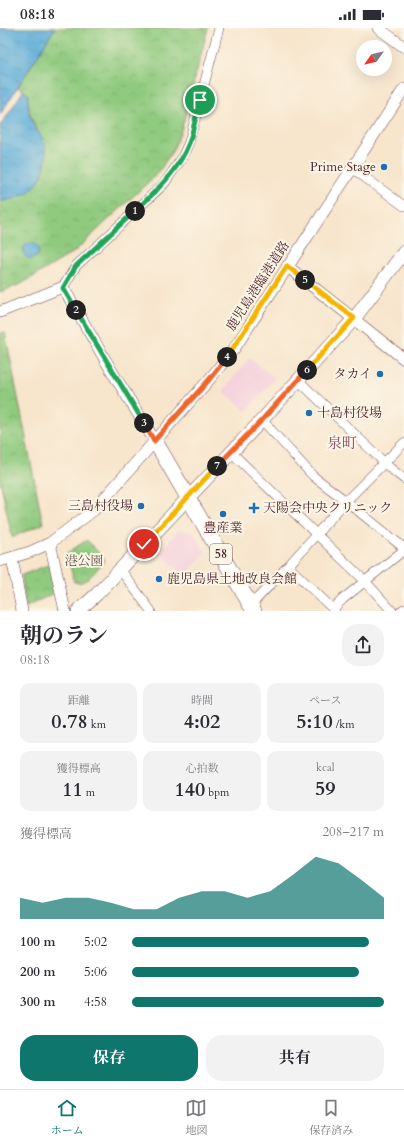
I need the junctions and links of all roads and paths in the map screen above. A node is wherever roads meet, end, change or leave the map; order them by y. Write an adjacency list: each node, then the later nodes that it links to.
1 (219, 28): 9 (street)
2 (378, 28): 3 (street)
3 (404, 47)
4 (404, 89): 5 (street, 鹿児島港臨港道路)
5 (352, 168): 6 (street); 8 (street, 鹿児島港臨港道路)
6 (404, 206)
7 (402, 257): 11 (main road)
8 (287, 266): 11 (street); 15 (street, 鹿児島港臨港道路)
9 (63, 288): 10 (street); 15 (street)
10 (0, 312)
11 (354, 318): 12 (street); 13 (main road)
12 (404, 359)
13 (298, 380): 14 (main road); 18 (street)
14 (262, 420): 17 (main road); 21 (street)
15 (154, 441): 20 (highway, 58); 23 (street, 鹿児島港臨港道路)
16 (404, 443): 18 (street)
17 (231, 452): 20 (main road); 22 (street)
18 (384, 462): 19 (street); 21 (street)
19 (404, 479)
20 (187, 498): 28 (main road); 30 (highway, 58)
21 (346, 501): 22 (street); 24 (street)
22 (316, 534): 27 (street); 29 (street)
23 (50, 543): 25 (street, 鹿児島港臨港道路); 34 (street)
24 (404, 549): 29 (street)
25 (12, 558): 26 (street, 鹿児島港臨港道路); 33 (street)
26 (0, 561)
27 (288, 566): 30 (street); 32 (street)
28 (120, 569): 35 (main road); 36 (street)
29 (365, 581): 32 (street); 37 (street)
30 (253, 608)
31 (404, 609): 38 (street)
32 (334, 610)
33 (22, 611)
34 (65, 611)
35 (78, 611)
36 (151, 611)
37 (392, 611)
38 (401, 611)

